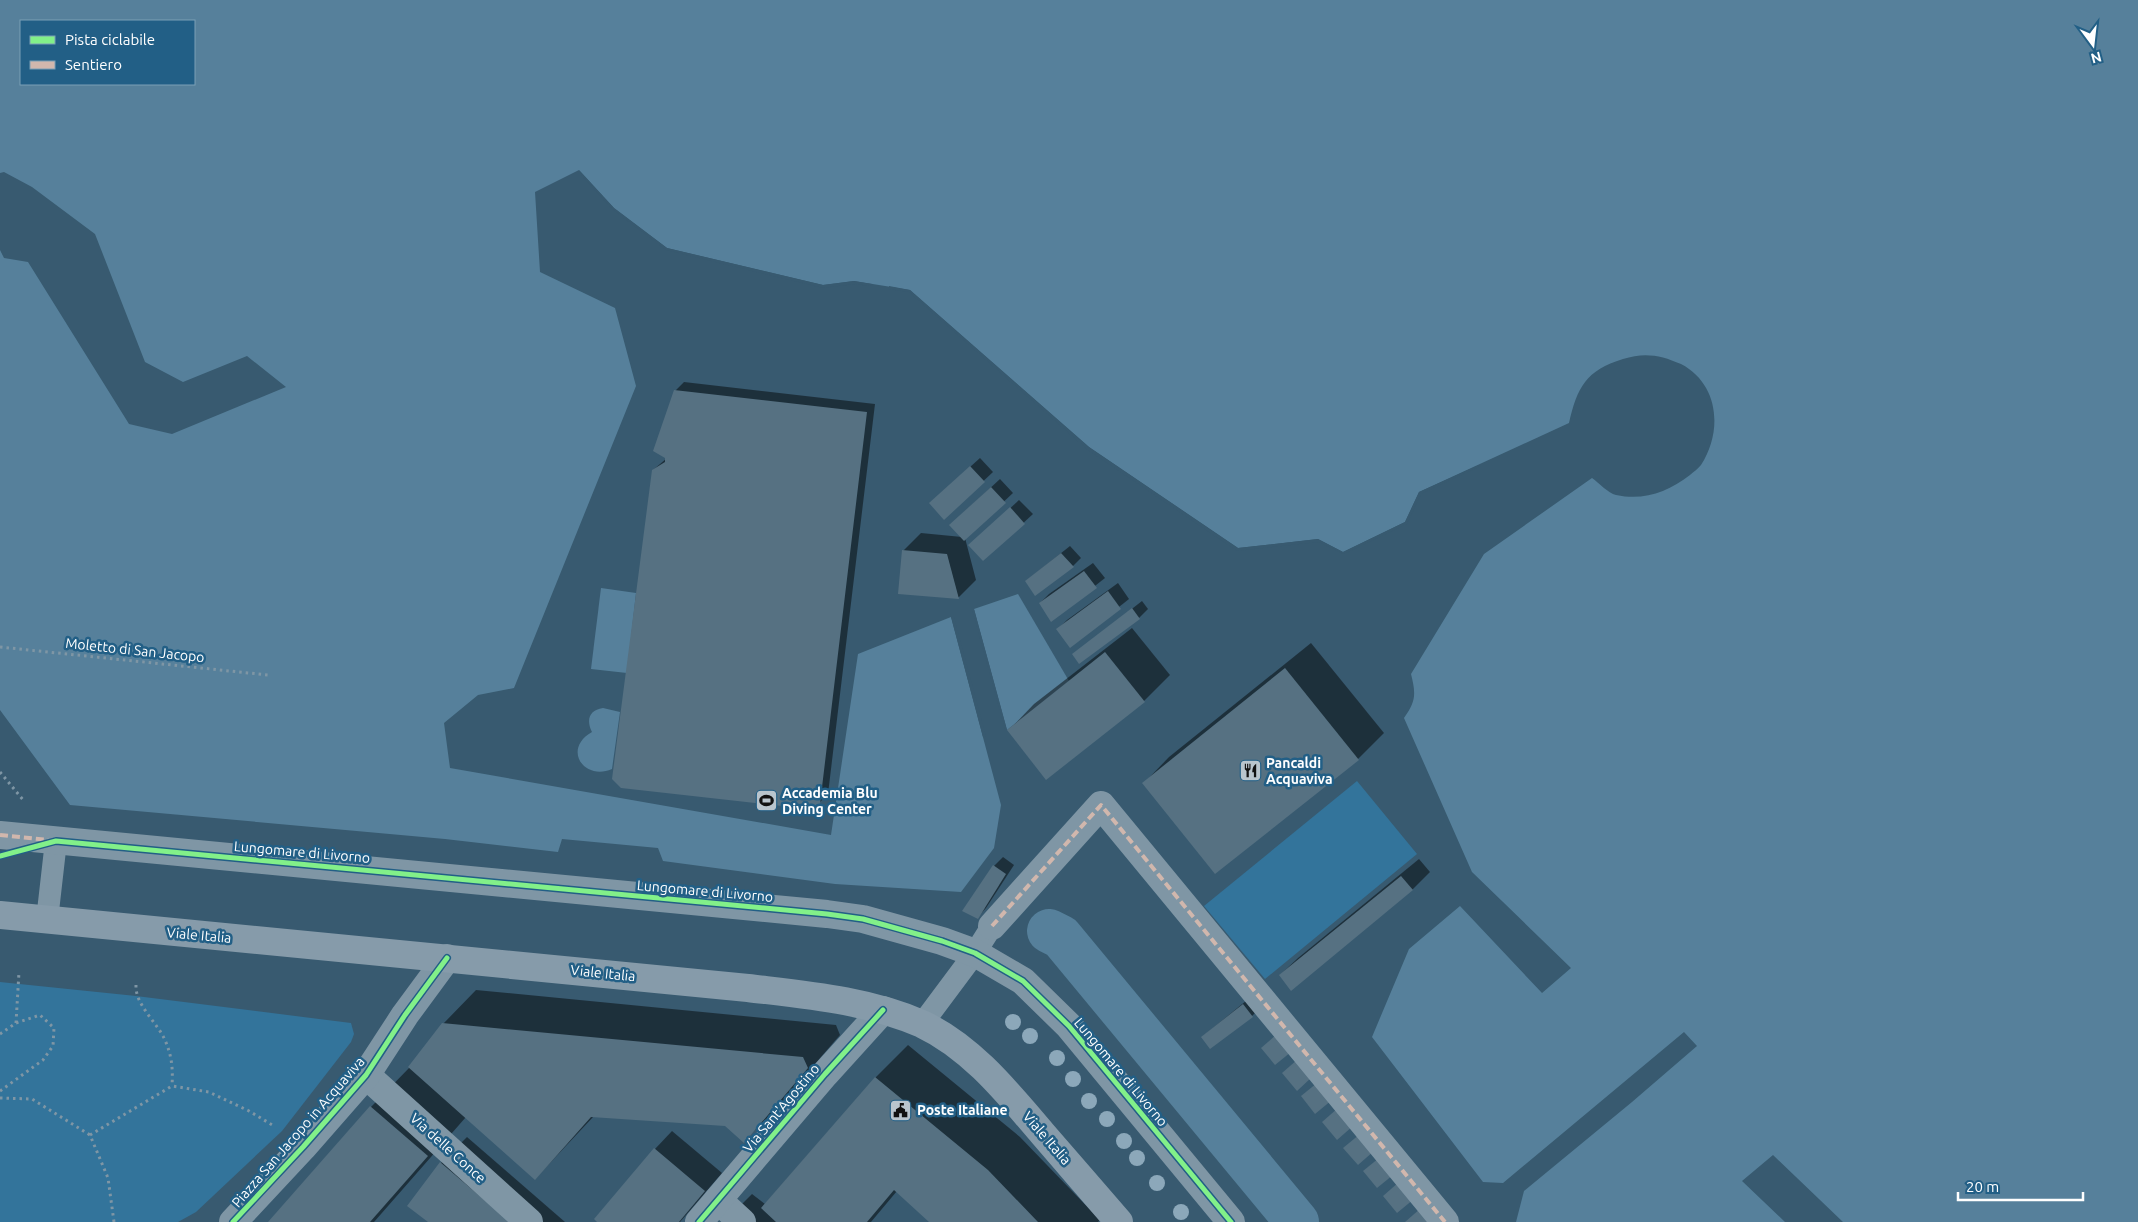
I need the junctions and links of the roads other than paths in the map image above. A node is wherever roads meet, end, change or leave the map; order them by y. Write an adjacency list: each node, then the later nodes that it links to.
1 (0, 835): 2 (street)
2 (56, 841): 4 (lane); 6 (street, Lungomare di Livorno)
3 (0, 915): 4 (main road, Viale Italia)
4 (47, 920): 7 (main road, Viale Italia)
5 (992, 926): 6 (lane); 18 (street)
6 (975, 953): 9 (lane); 17 (street, Lungomare di Livorno)
7 (447, 958): 8 (main road, Viale Italia); 10 (street, Piazza San Jacopo in Acquaviva)
8 (883, 1010): 9 (main road, Viale Italia); 11 (street, Via Sant'Agostino)
9 (922, 1024): 16 (main road, Viale Italia)
10 (366, 1075): 12 (street, Piazza San Jacopo in Acquaviva); 13 (street, Via delle Conce)
11 (718, 1200): 14 (street, Via Sant'Agostino); 15 (street)
12 (233, 1222)
13 (529, 1222)
14 (699, 1222)
15 (742, 1222)
16 (1119, 1222)
17 (1231, 1222)
18 (1445, 1222)

